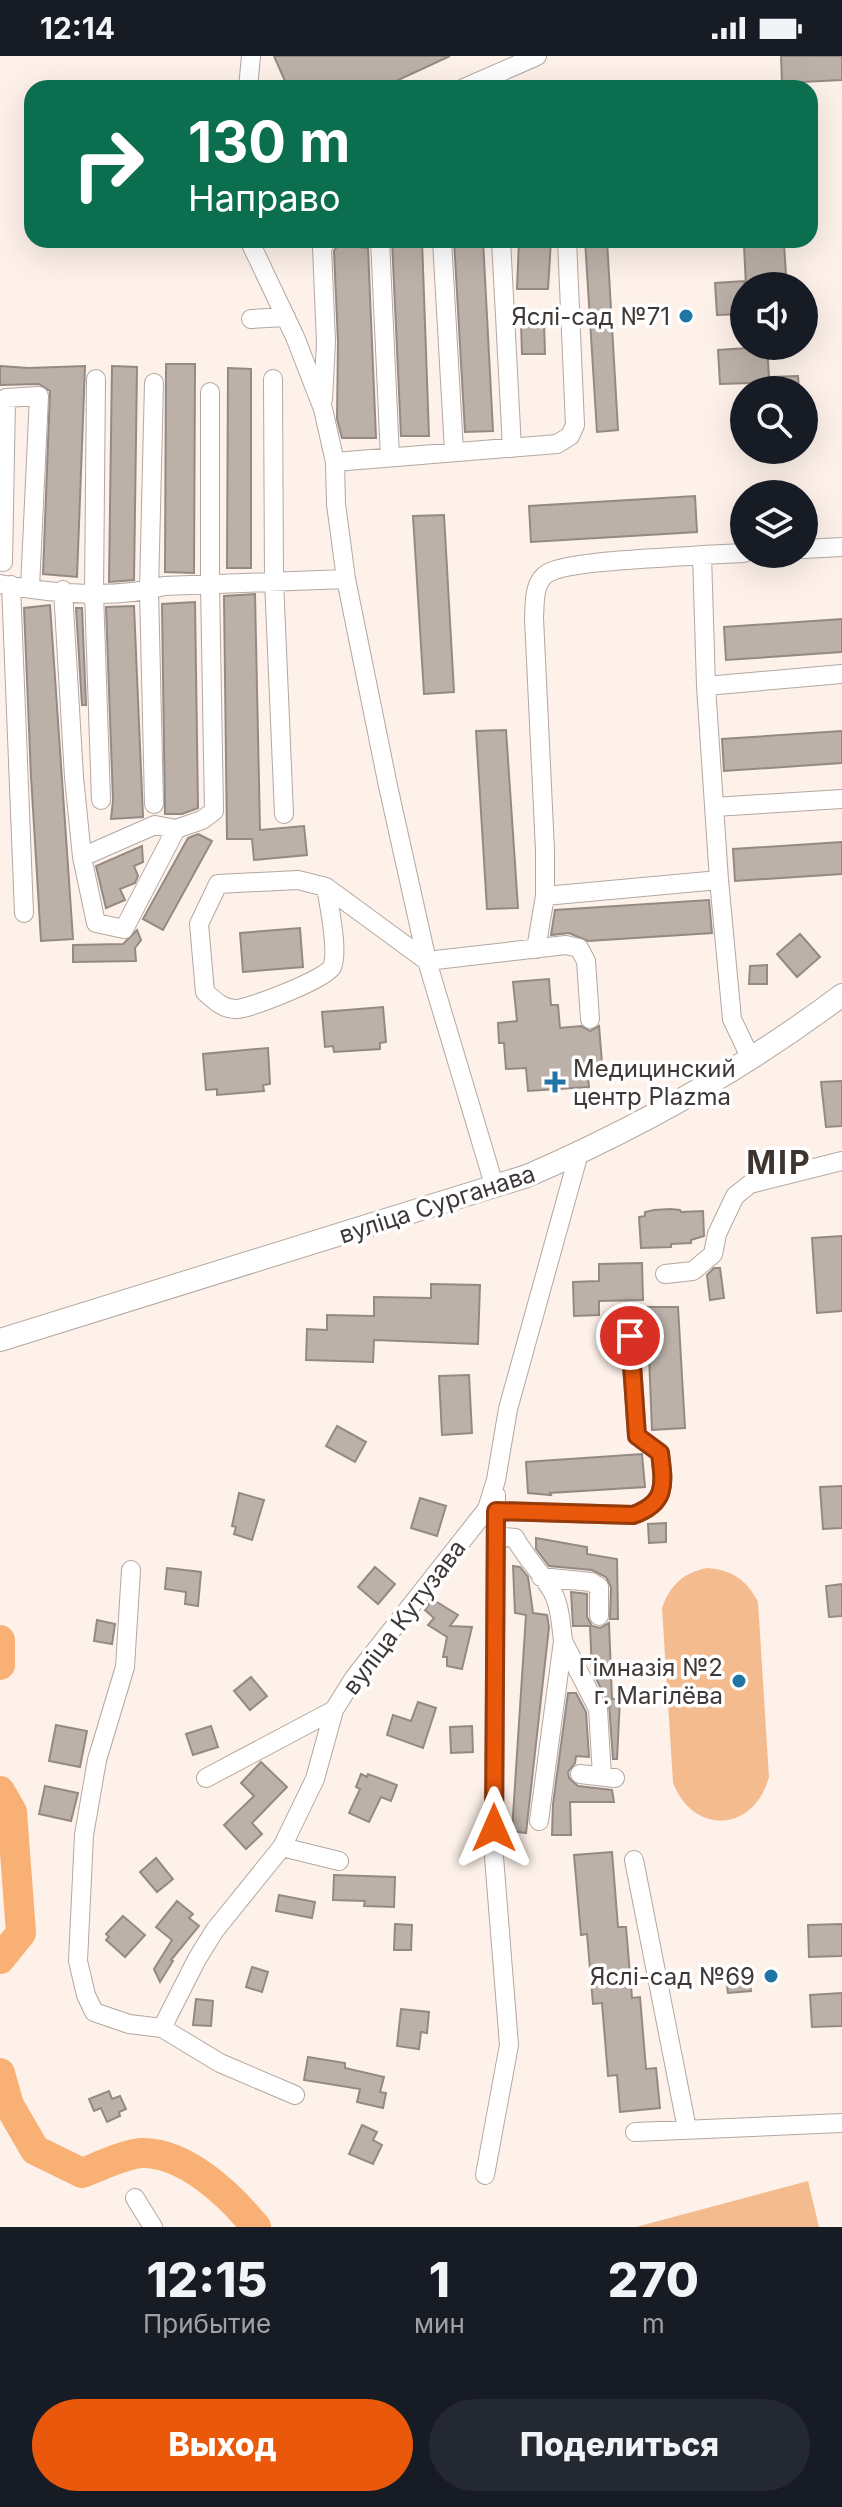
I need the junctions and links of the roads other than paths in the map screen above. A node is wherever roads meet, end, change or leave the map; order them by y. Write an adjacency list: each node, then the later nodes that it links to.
1 (251, 56): 3 (street)
2 (537, 56): 4 (street)
3 (249, 80)
4 (482, 80)
5 (253, 248): 11 (street)
6 (322, 248): 17 (street)
7 (380, 248): 22 (street)
8 (442, 248): 21 (street)
9 (501, 248): 18 (street)
10 (567, 248): 18 (street)
11 (286, 317): 12 (street); 17 (street)
12 (251, 319)
13 (96, 379): 38 (street)
14 (273, 379): 32 (street)
15 (154, 383): 37 (street)
16 (210, 392): 34 (street)
17 (323, 409): 23 (street)
18 (512, 448): 21 (street)
19 (5, 451): 20 (street); 20 (street); 24 (street)
20 (37, 451): 25 (street)
21 (454, 451): 22 (street)
22 (390, 457): 23 (street)
23 (335, 462): 31 (street)
24 (4, 515): 25 (street); 30 (street)
25 (34, 516): 35 (street)
26 (842, 547): 27 (street)
27 (818, 548)
28 (730, 554): 29 (street)
29 (702, 555): 40 (street); 50 (street)
30 (3, 562)
31 (346, 579): 32 (street); 53 (street)
32 (274, 580): 34 (street); 45 (street)
33 (5, 584): 35 (street); 51 (street)
34 (210, 584): 37 (street); 46 (street)
35 (30, 588): 36 (street)
36 (63, 590): 38 (street); 47 (street)
37 (149, 590): 38 (street); 43 (street)
38 (94, 593): 42 (street)
39 (842, 674): 40 (street)
40 (706, 686): 44 (street)
41 (842, 799): 44 (street)
42 (101, 800)
43 (154, 804)
44 (714, 807): 48 (street)
45 (284, 814)
46 (176, 829): 47 (street); 47 (street)
47 (82, 857)
48 (719, 880): 50 (street); 56 (street)
49 (326, 887): 49 (street); 53 (street)
50 (545, 896): 52 (street)
51 (24, 913)
52 (536, 949): 53 (street); 55 (street)
53 (427, 961): 59 (street)
54 (842, 995): 56 (main road, вуліца Сурганава)
55 (590, 1019)
56 (751, 1059): 57 (main road, вуліца Сурганава)
57 (579, 1153): 59 (main road, вуліца Сурганава); 63 (street, вуліца Кутузава)
58 (842, 1161): 60 (street)
59 (495, 1188): 62 (main road, вуліца Сурганава)
60 (665, 1274)
61 (607, 1336): 64 (street)
62 (0, 1340)
63 (496, 1480): 64 (street); 70 (street, вуліца Кутузава)
64 (496, 1511): 65 (street)
65 (496, 1536): 67 (street); 82 (street)
66 (131, 1570): 77 (street)
67 (541, 1577): 68 (street); 69 (street)
68 (599, 1616)
69 (563, 1641): 71 (street); 73 (street)
70 (334, 1710): 72 (street); 74 (street, вуліца Кутузава)
71 (580, 1774)
72 (206, 1778)
73 (539, 1821)
74 (282, 1847): 76 (street); 77 (street, вуліца Кутузава)
75 (634, 1860): 80 (street)
76 (339, 1861)
77 (162, 2028): 78 (street)
78 (295, 2095)
79 (842, 2123): 80 (street)
80 (687, 2129): 81 (street)
81 (635, 2132)
82 (485, 2175)
83 (135, 2198): 84 (street)
84 (153, 2227)

